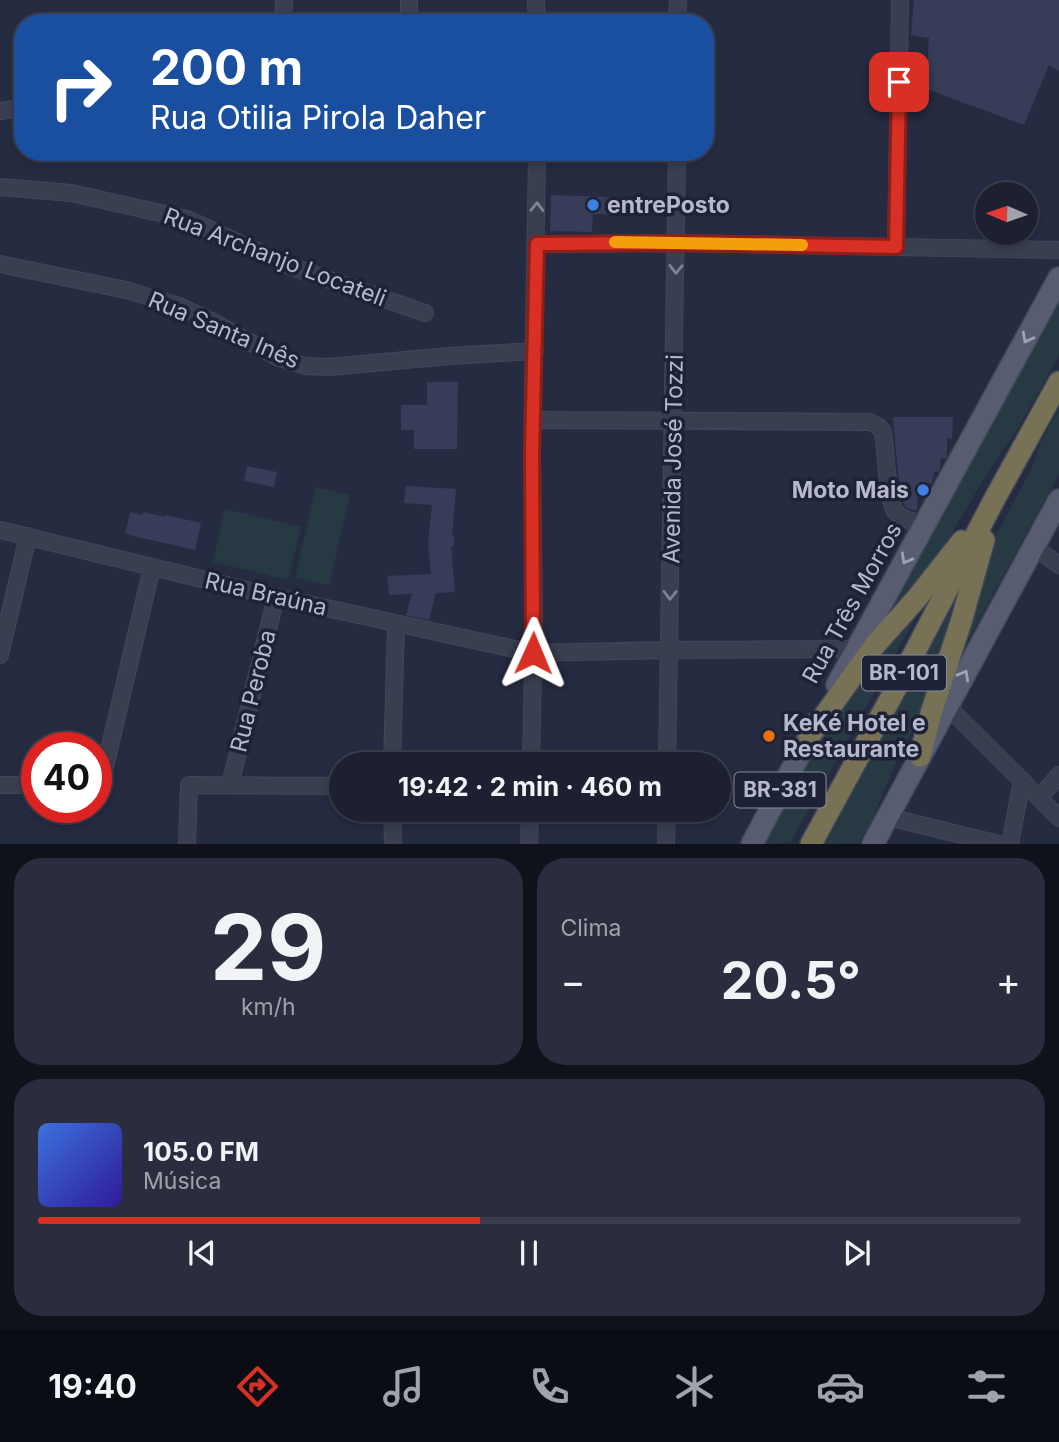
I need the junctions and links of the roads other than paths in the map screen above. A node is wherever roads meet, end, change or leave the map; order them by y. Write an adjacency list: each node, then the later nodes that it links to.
1 (900, 0): 7 (street)
2 (537, 161): 6 (street, one-way to 2)
3 (677, 161): 5 (street, Avenida José Tozzi)
4 (0, 187): 11 (street, Rua Archanjo Locateli)
5 (676, 243): 6 (street); 7 (street); 15 (street, Avenida José Tozzi, one-way to 15)
6 (537, 244): 12 (street)
7 (896, 247): 8 (street)
8 (1059, 250)
9 (1, 265): 12 (street, Rua Santa Inês)
10 (1059, 278): 18 (main road, Rua Três Morros / BR-381, one-way to 18)
11 (425, 313)
12 (535, 351): 14 (street)
13 (1059, 382): 16 (highway, BR-101)
14 (533, 420): 15 (street); 28 (street)
15 (674, 421): 18 (street); 27 (street, Avenida José Tozzi, one-way to 27)
16 (994, 500): 32 (highway); 36 (highway); 54 (highway, BR-101)
17 (1058, 504): 21 (main road)
18 (926, 523): 26 (main road, Rua Três Morros / BR-381, one-way to 26)
19 (0, 530): 20 (street, Rua Braúna)
20 (28, 536): 23 (street, Rua Braúna); 29 (street)
21 (1034, 547): 22 (street); 30 (main road, one-way to 21)
22 (1059, 565)
23 (152, 567): 24 (street, Rua Braúna); 31 (street)
24 (276, 597): 25 (street, Rua Braúna); 41 (street, Rua Peroba)
25 (396, 624): 28 (street, Rua Braúna); 33 (street)
26 (857, 649): 27 (street, Rua Braúna); 32 (main road, Rua Três Morros / BR-381)
27 (669, 650): 28 (street, Rua Braúna); 35 (street, Avenida José Tozzi)
28 (533, 653): 34 (street)
29 (0, 655)
30 (947, 706): 36 (main road); 38 (street)
31 (112, 737)
32 (809, 737): 53 (main road, Rua Três Morros / BR-381)
33 (392, 752)
34 (531, 752)
35 (667, 752)
36 (919, 756): 44 (main road)
37 (1059, 775): 43 (street)
38 (1022, 780): 43 (street); 57 (street)
39 (0, 785): 40 (street)
40 (21, 785)
41 (230, 785): 42 (street); 49 (street)
42 (329, 786)
43 (1040, 797): 45 (street)
44 (888, 817): 55 (main road); 56 (street)
45 (1059, 818)
46 (392, 822): 50 (street)
47 (530, 822): 51 (street)
48 (667, 822): 52 (street)
49 (187, 844)
50 (393, 844)
51 (530, 844)
52 (666, 844)
53 (752, 844)
54 (811, 844)
55 (873, 844)
56 (999, 844)
57 (1010, 844)

